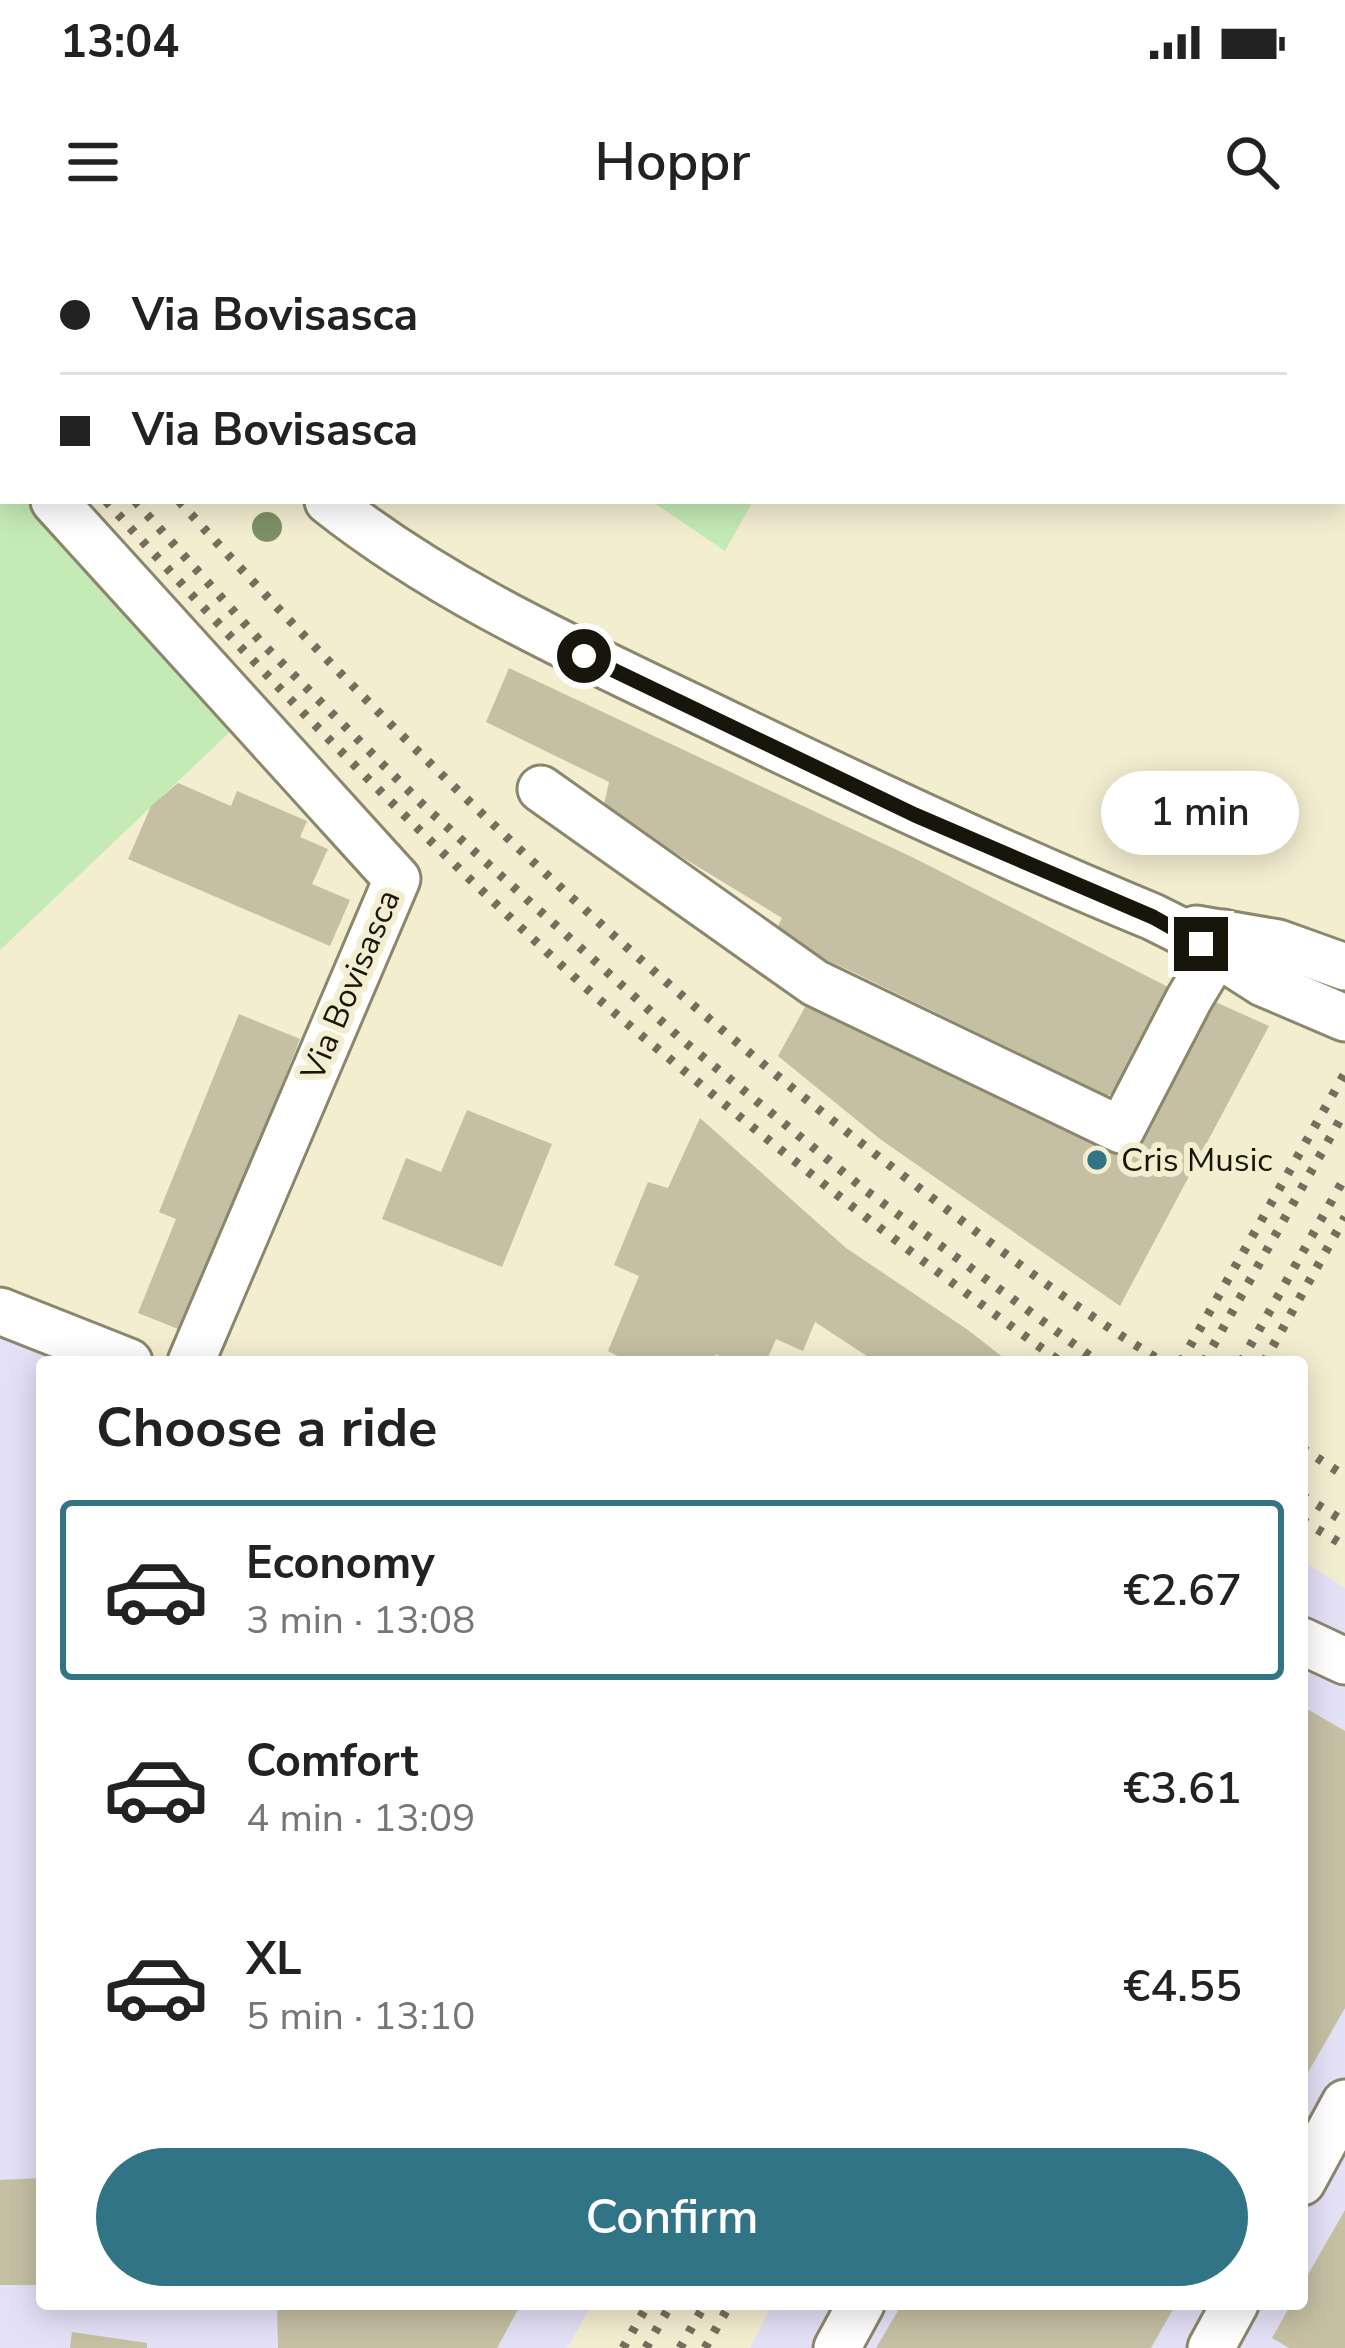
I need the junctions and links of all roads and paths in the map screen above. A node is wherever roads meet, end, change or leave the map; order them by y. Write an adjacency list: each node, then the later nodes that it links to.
1 (57, 504): 9 (street, Via Bovisasca)
2 (332, 504): 4 (street)
3 (541, 789): 4 (street)
4 (1220, 943): 5 (street); 6 (street)
5 (1345, 967)
6 (1345, 1018)
7 (0, 1312): 8 (street)
8 (114, 1356)
9 (193, 1356)
10 (1308, 1643): 11 (street)
11 (1345, 1661)
12 (1345, 2103): 13 (street)
13 (1308, 2171)
14 (858, 2310): 16 (street)
15 (1232, 2310): 17 (street)
16 (837, 2348)
17 (1211, 2348)

